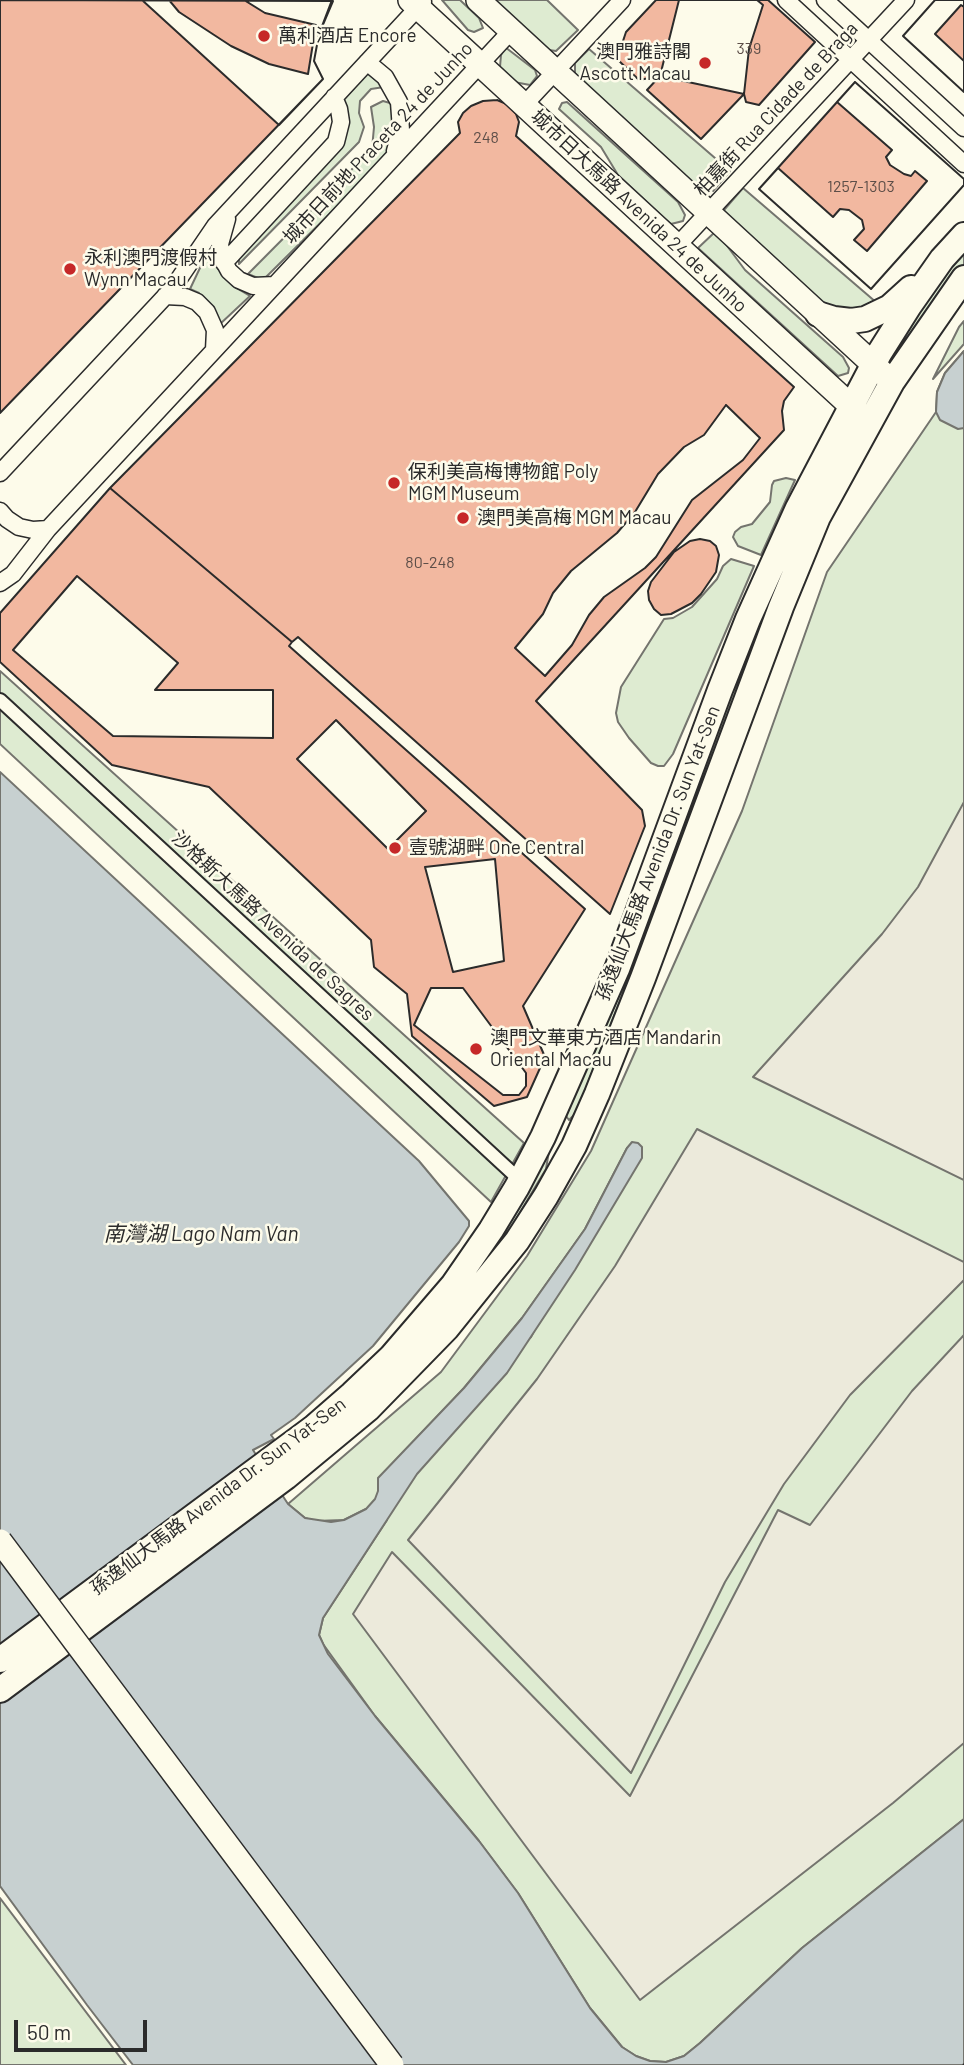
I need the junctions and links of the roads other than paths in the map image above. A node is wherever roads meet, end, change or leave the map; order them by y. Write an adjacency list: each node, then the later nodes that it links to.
1 (478, 0): 7 (main road)
2 (622, 0): 12 (street)
3 (786, 0): 9 (street)
4 (825, 0): 8 (street)
5 (906, 0): 8 (street, 柏嘉街 Rua Cidade de Braga)
6 (418, 2): 10 (street); 11 (main road, 城市日大馬路 Avenida 24 de Junho)
7 (511, 31): 11 (street, 城市日前地 Praceta 24 de Junho); 12 (main road)
8 (869, 40): 9 (street, 柏嘉街 Rua Cidade de Braga); 15 (street)
9 (850, 60): 16 (street); 19 (street, 柏嘉街 Rua Cidade de Braga)
10 (367, 62): 13 (street); 17 (street)
11 (480, 64): 14 (main road, 城市日大馬路 Avenida 24 de Junho); 17 (street, 城市日前地 Praceta 24 de Junho)
12 (555, 71): 14 (street); 19 (main road)
13 (334, 97): 18 (street); 23 (street)
14 (524, 105): 21 (main road, 城市日大馬路 Avenida 24 de Junho)
15 (964, 128)
16 (964, 164)
17 (385, 166): 25 (street, 城市日前地 Praceta 24 de Junho)
18 (234, 205): 23 (street); 26 (street)
19 (708, 213): 21 (street, 柏嘉街 Rua Cidade de Braga); 27 (main road)
20 (964, 235): 22 (main road, 孫逸仙大馬路 Avenida Dr. Sun Yat-Sen)
21 (677, 246): 31 (main road, 城市日大馬路 Avenida 24 de Junho)
22 (942, 259): 27 (main road); 29 (main road, 孫逸仙大馬路 Avenida Dr. Sun Yat-Sen)
23 (224, 263): 25 (street)
24 (964, 278): 30 (main road, 孫逸仙大馬路 Avenida Dr. Sun Yat-Sen)
25 (275, 285): 28 (street, 城市日前地 Praceta 24 de Junho)
26 (165, 296): 28 (street); 33 (street)
27 (818, 314): 29 (main road)
28 (214, 350): 35 (street, 城市日前地 Praceta 24 de Junho)
29 (873, 364): 30 (main road); 31 (main road, 孫逸仙大馬路 Avenida Dr. Sun Yat-Sen)
30 (892, 382): 32 (main road, 孫逸仙大馬路 Avenida Dr. Sun Yat-Sen)
31 (850, 405): 32 (main road, 城市日大馬路 Avenida 24 de Junho); 39 (main road, 孫逸仙大馬路 Avenida Dr. Sun Yat-Sen)
32 (869, 423): 38 (main road, 孫逸仙大馬路 Avenida Dr. Sun Yat-Sen)
33 (0, 473)
34 (0, 511): 35 (street)
35 (48, 529): 36 (street, 城市日前地 Praceta 24 de Junho)
36 (0, 583)
37 (0, 700): 40 (street, 沙格斯大馬路 Avenida de Sagres)
38 (597, 1094): 39 (main road); 41 (main road, 孫逸仙大馬路 Avenida Dr. Sun Yat-Sen)
39 (544, 1137): 40 (main road, 孫逸仙大馬路 Avenida Dr. Sun Yat-Sen)
40 (521, 1181): 41 (main road, 孫逸仙大馬路 Avenida Dr. Sun Yat-Sen)
41 (279, 1467): 43 (main road, 孫逸仙大馬路 Avenida Dr. Sun Yat-Sen); 44 (main road, 孫逸仙大馬路 Avenida Dr. Sun Yat-Sen)
42 (0, 1541): 45 (main road, bridge)
43 (0, 1660)
44 (0, 1690)
45 (392, 2065)

